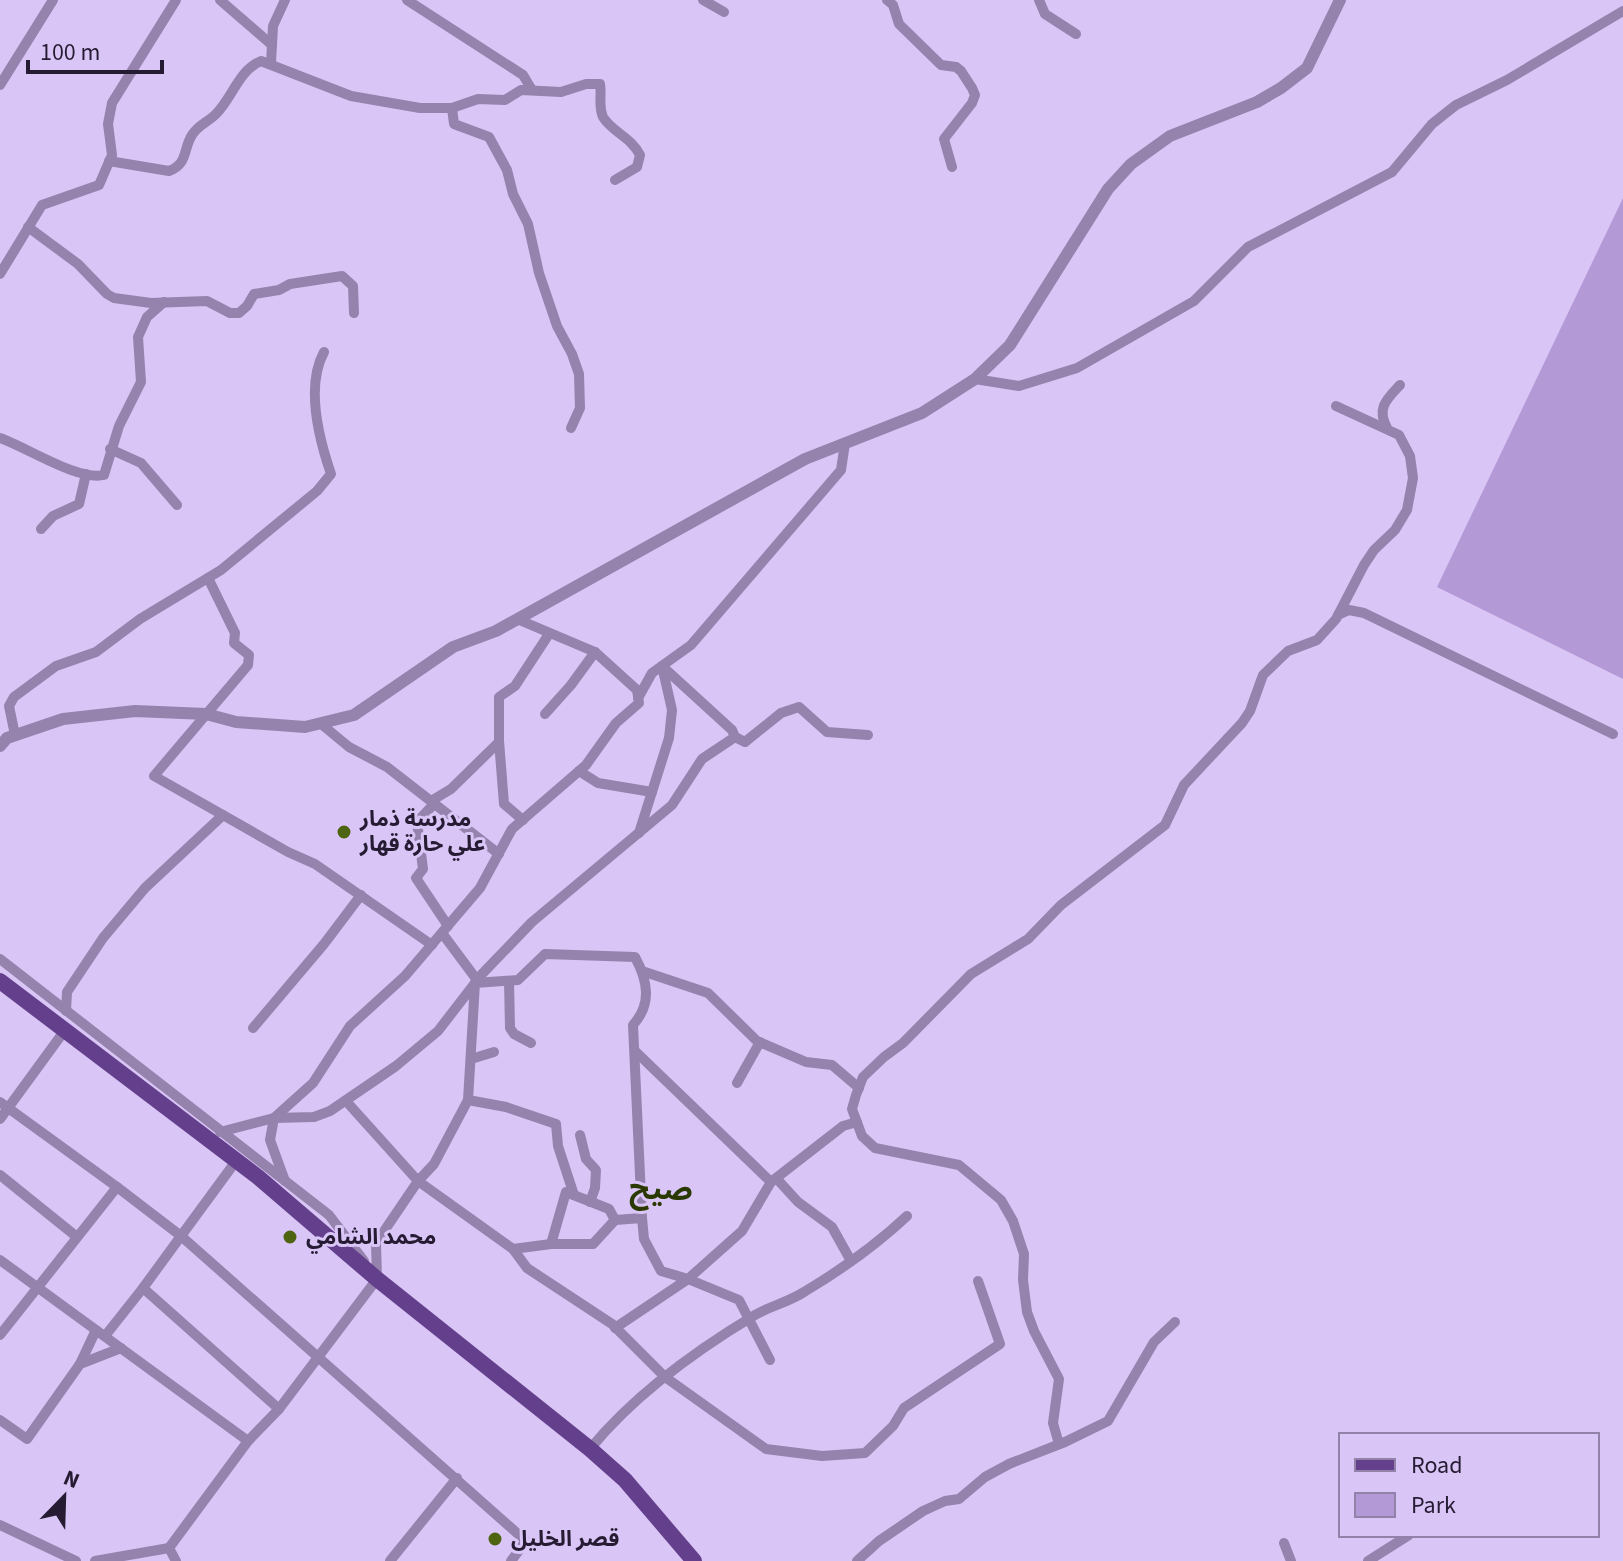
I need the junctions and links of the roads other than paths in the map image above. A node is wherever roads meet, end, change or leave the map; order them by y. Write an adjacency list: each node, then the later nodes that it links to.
1 (53, 0): 15 (street)
2 (176, 0): 18 (street)
3 (220, 0): 13 (street)
4 (285, 0): 13 (street)
5 (407, 0): 16 (street)
6 (703, 0): 11 (street)
7 (887, 0): 19 (street)
8 (1039, 0): 12 (street)
9 (1340, 0): 26 (street)
10 (1623, 11): 26 (street)
11 (724, 12)
12 (1076, 34)
13 (272, 45): 14 (street)
14 (271, 63): 17 (street); 18 (street)
15 (0, 85)
16 (532, 90): 17 (street); 20 (street)
17 (452, 108): 29 (street)
18 (109, 161): 21 (street)
19 (952, 167)
20 (615, 180)
21 (28, 227): 22 (street); 23 (street)
22 (0, 274)
23 (164, 302): 24 (street); 33 (street)
24 (354, 313)
25 (324, 352): 37 (street)
26 (975, 379): 32 (street)
27 (1400, 385): 30 (street)
28 (1336, 406): 30 (street)
29 (571, 428)
30 (1387, 428): 38 (street)
31 (0, 438): 34 (street)
32 (845, 443): 39 (street); 42 (street)
33 (110, 449): 34 (street); 35 (street)
34 (86, 474): 36 (street)
35 (177, 505)
36 (41, 529)
37 (208, 578): 44 (street); 45 (street)
38 (1338, 615): 48 (street); 78 (street)
39 (517, 619): 40 (street); 47 (street)
40 (549, 634): 41 (street); 52 (street)
41 (595, 652): 43 (street); 46 (street)
42 (662, 666): 43 (street); 51 (street); 55 (street)
43 (638, 698): 54 (street)
44 (4, 706): 49 (street)
45 (206, 714): 47 (street); 49 (street); 57 (street)
46 (545, 714)
47 (320, 723): 56 (street)
48 (1613, 734)
49 (15, 735): 53 (street)
50 (868, 735): 51 (street)
51 (735, 737): 59 (street)
52 (499, 741): 56 (street); 58 (street)
53 (0, 746)
54 (579, 771): 55 (street); 58 (street)
55 (652, 792): 59 (street)
56 (432, 803): 60 (street); 62 (street)
57 (223, 815): 61 (street); 69 (street)
58 (523, 820): 60 (street)
59 (639, 835): 68 (street)
60 (499, 854): 62 (street)
61 (361, 895): 63 (street); 70 (street)
62 (445, 929): 63 (street); 68 (street)
63 (432, 945): 82 (street)
64 (0, 959): 69 (street)
65 (642, 971): 67 (street); 72 (street); 74 (street)
66 (0, 981): 71 (main road)
67 (509, 981): 68 (street); 73 (street)
68 (476, 982): 76 (street); 80 (street)
69 (66, 1011): 85 (street)
70 (253, 1028)
71 (65, 1030): 81 (street); 87 (main road)
72 (760, 1042): 77 (street); 78 (street)
73 (531, 1043)
74 (635, 1051): 91 (street); 96 (street)
75 (494, 1052): 76 (street)
76 (471, 1059): 79 (street)
77 (737, 1083)
78 (859, 1088): 84 (street)
79 (468, 1100): 90 (street); 93 (street)
80 (346, 1101): 82 (street); 90 (street)
81 (4, 1105): 83 (street); 92 (street)
82 (274, 1118): 85 (street); 89 (street)
83 (0, 1119)
84 (857, 1122): 91 (street); 122 (street)
85 (220, 1132): 89 (street)
86 (580, 1135): 94 (street)
87 (236, 1161): 98 (street); 104 (main road)
88 (0, 1175): 99 (street)
89 (285, 1181): 104 (street)
90 (418, 1181): 101 (street); 104 (street)
91 (774, 1181): 103 (street); 105 (street)
92 (117, 1187): 98 (street); 99 (street)
93 (574, 1195): 94 (street); 100 (street)
94 (590, 1202): 97 (street)
95 (907, 1216): 103 (street)
96 (642, 1218): 97 (street); 105 (street)
97 (615, 1220): 100 (street)
98 (181, 1236): 108 (street); 115 (street)
99 (77, 1237): 107 (street)
100 (551, 1244): 101 (street)
101 (513, 1249): 111 (street)
102 (0, 1260): 107 (street)
103 (851, 1261): 109 (street)
104 (377, 1279): 115 (street); 123 (main road)
105 (688, 1279): 109 (street); 111 (street)
106 (978, 1281): 118 (street)
107 (37, 1287): 112 (street); 113 (street)
108 (143, 1288): 112 (street); 119 (street)
109 (749, 1319): 116 (street); 118 (street)
110 (1175, 1322): 122 (street)
111 (615, 1328): 118 (street)
112 (101, 1333): 114 (street); 117 (street)
113 (0, 1335)
114 (121, 1348): 117 (street); 121 (street)
115 (318, 1357): 119 (street); 124 (street)
116 (770, 1360)
117 (80, 1364): 120 (street)
118 (665, 1377): 123 (street)
119 (279, 1409): 121 (street)
120 (0, 1420)
121 (248, 1441): 128 (street)
122 (1059, 1444): 135 (street)
123 (590, 1449): 134 (main road)
124 (457, 1478): 132 (street); 133 (street)
125 (0, 1525): 129 (street)
126 (1406, 1537): 137 (street)
127 (1284, 1543): 136 (street)
128 (169, 1548): 130 (street); 131 (street)
129 (75, 1561)
130 (95, 1561)
131 (176, 1561)
132 (390, 1561)
133 (511, 1561)
134 (694, 1561)
135 (857, 1561)
136 (1291, 1561)
137 (1368, 1561)

